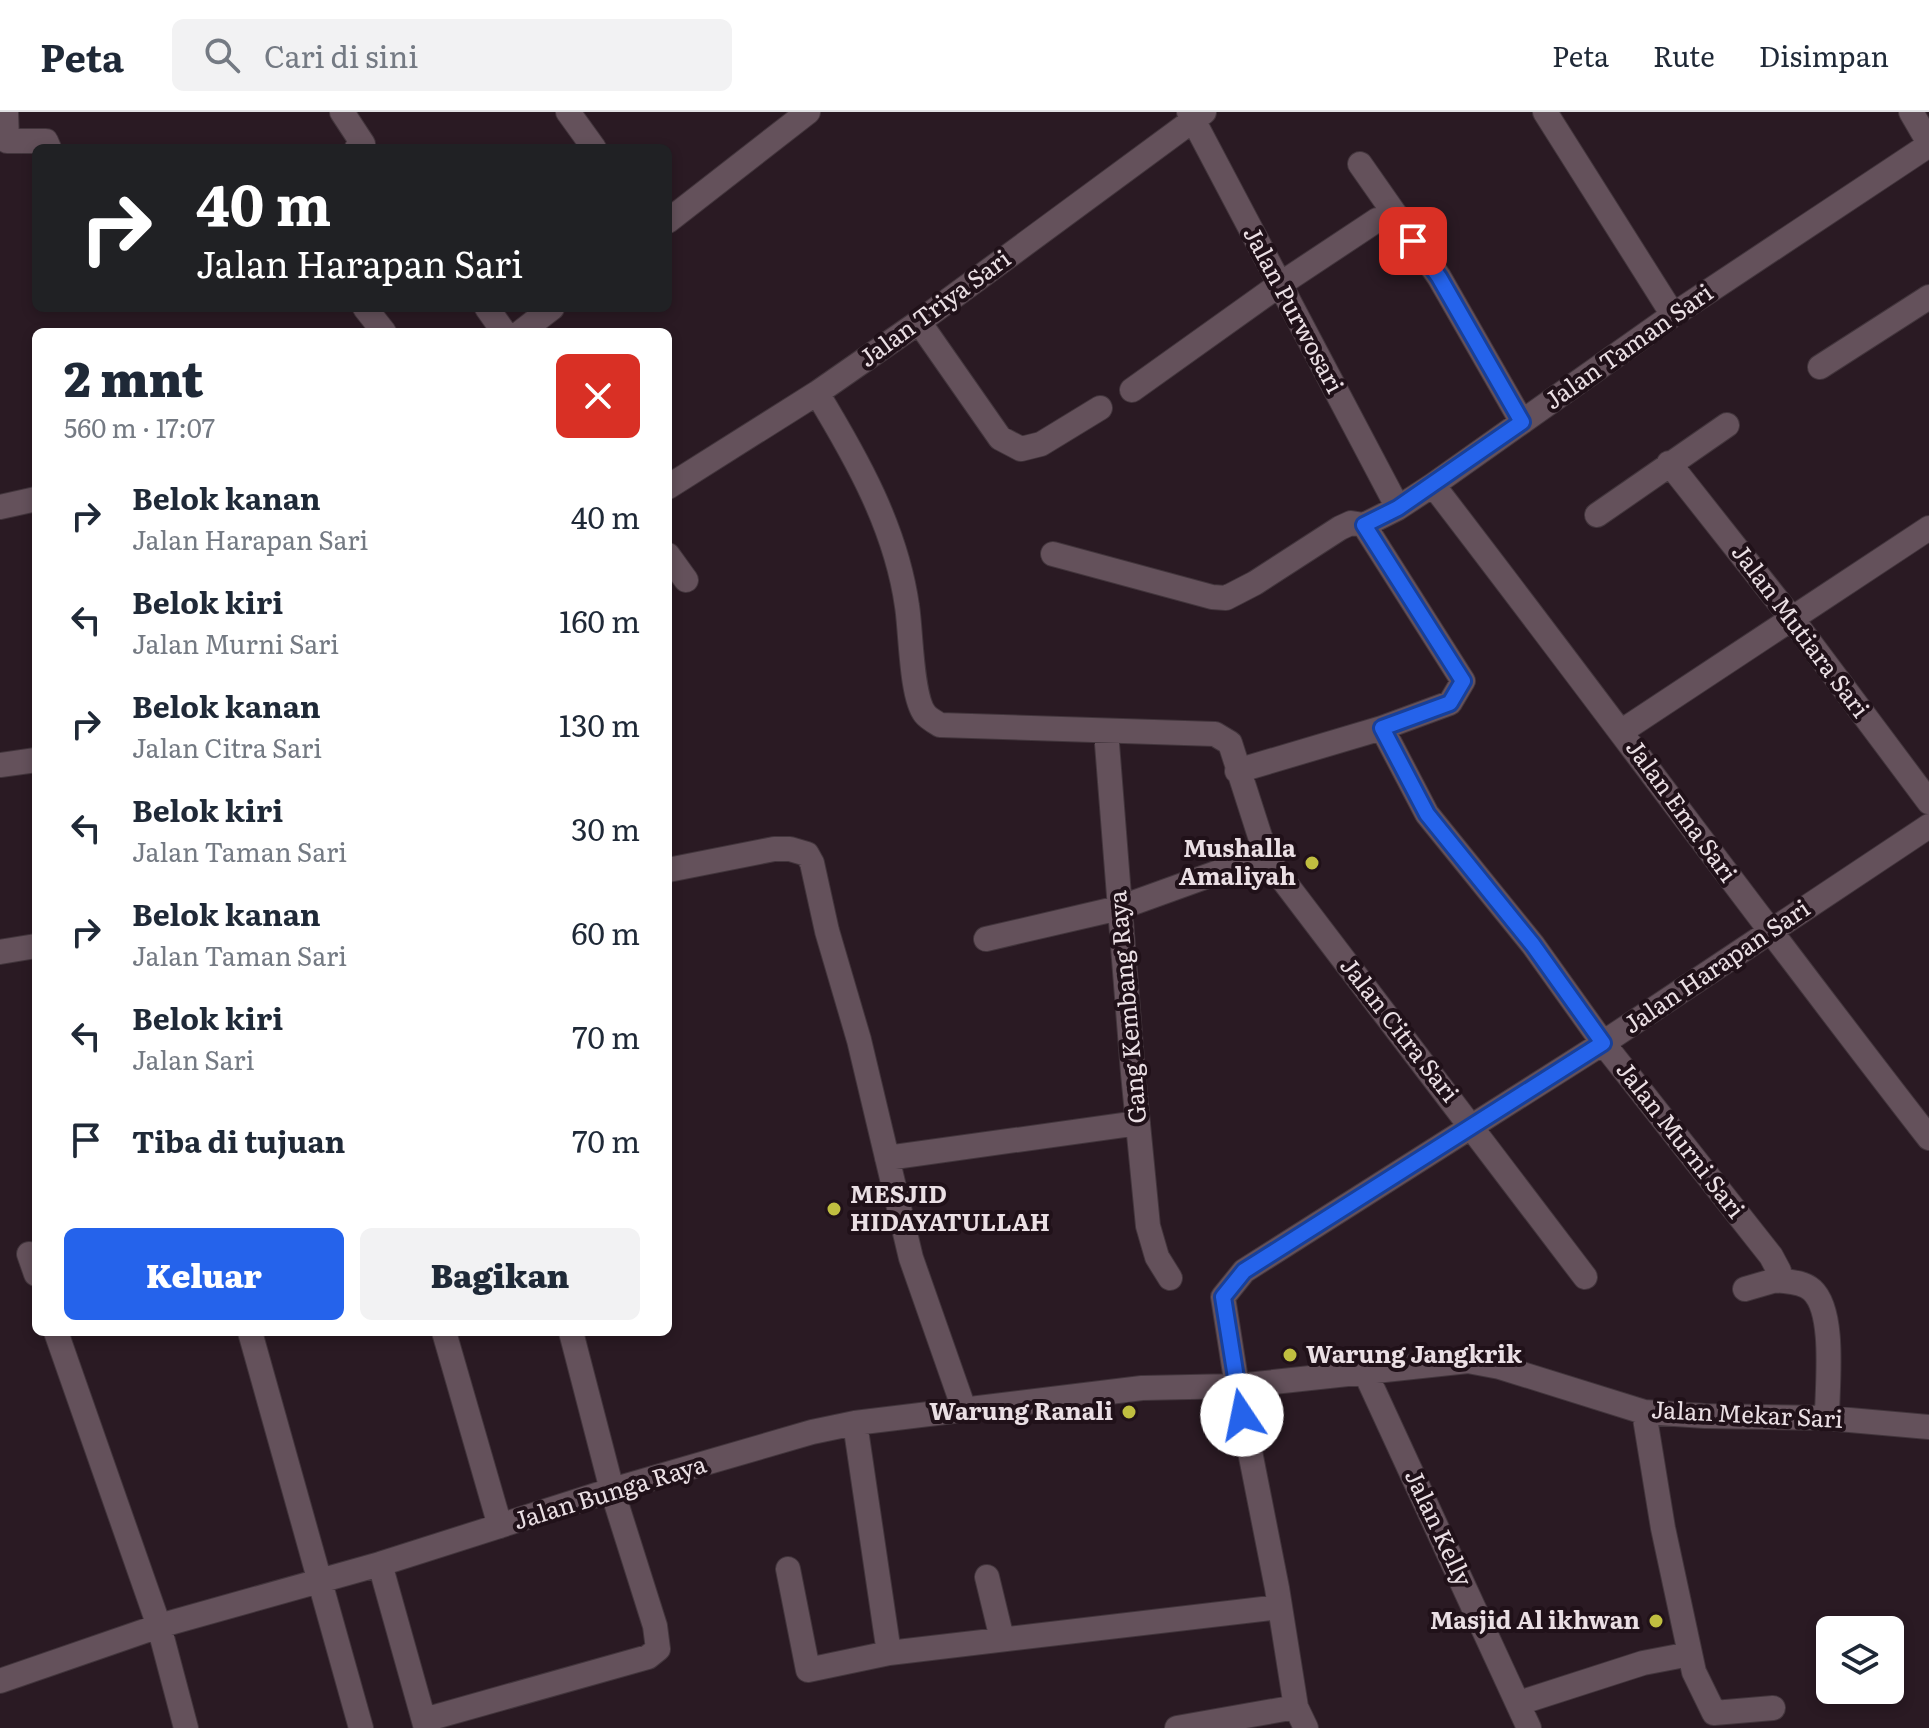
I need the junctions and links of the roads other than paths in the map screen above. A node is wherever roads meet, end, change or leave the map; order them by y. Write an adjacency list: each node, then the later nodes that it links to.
1 (6, 112): 8 (street)
2 (342, 112): 9 (street)
3 (568, 112): 10 (street)
4 (808, 112): 13 (street)
5 (1545, 112): 18 (street)
6 (1911, 112): 11 (street)
7 (1195, 115): 15 (street, Jalan Purwosari); 19 (street, Jalan Triya Sari)
8 (47, 144)
9 (360, 144)
10 (591, 144)
11 (1929, 144): 18 (street, Jalan Taman Sari)
12 (1360, 164): 25 (street)
13 (672, 218)
14 (1377, 220): 15 (street)
15 (1279, 285): 22 (street); 32 (street, Jalan Purwosari)
16 (1929, 297): 21 (street)
17 (547, 312): 20 (street)
18 (1673, 315): 25 (street, Jalan Taman Sari)
19 (919, 322): 23 (street, Jalan Triya Sari); 24 (street)
20 (526, 328)
21 (1820, 367)
22 (1132, 390)
23 (817, 393): 28 (street, Jalan Triya Sari); 41 (street)
24 (1100, 408)
25 (1522, 422): 29 (street, Jalan Taman Sari)
26 (1727, 425): 27 (street)
27 (1669, 463): 33 (street); 39 (street, Jalan Mutiara Sari)
28 (672, 484)
29 (1433, 485): 32 (street, Jalan Taman Sari); 42 (street, Jalan Ema Sari)
30 (32, 500): 31 (street)
31 (0, 507)
32 (1398, 508): 34 (street, Jalan Taman Sari)
33 (1597, 515)
34 (1364, 525): 36 (street, Jalan Taman Sari); 40 (street)
35 (1929, 528): 39 (street)
36 (1053, 554)
37 (672, 561): 38 (street)
38 (686, 580)
39 (1793, 620): 42 (street); 46 (street, Jalan Mutiara Sari)
40 (1382, 728): 45 (street); 55 (street, Jalan Murni Sari)
41 (1106, 731): 45 (street, Jalan Citra Sari); 50 (street, Gang Kembang Raya)
42 (1622, 731): 51 (street, Jalan Ema Sari)
43 (32, 761): 44 (street)
44 (0, 765)
45 (1237, 771): 48 (street, Jalan Citra Sari)
46 (1929, 802)
47 (1929, 826): 51 (street, Jalan Harapan Sari)
48 (1266, 855): 50 (street); 57 (street, Jalan Citra Sari)
49 (672, 869): 59 (street)
50 (1119, 908): 52 (street); 56 (street, Gang Kembang Raya)
51 (1769, 932): 55 (street, Jalan Harapan Sari); 58 (street, Jalan Ema Sari)
52 (986, 939)
53 (32, 947): 54 (street)
54 (0, 952)
55 (1603, 1043): 57 (street, Jalan Harapan Sari); 62 (street, Jalan Murni Sari)
56 (1138, 1123): 59 (street); 61 (street, Gang Kembang Raya)
57 (1473, 1126): 60 (street, Jalan Citra Sari); 69 (street, Jalan Harapan Sari)
58 (1929, 1138)
59 (887, 1158): 70 (street)
60 (1585, 1277)
61 (1170, 1278)
62 (1776, 1280): 63 (street); 72 (street)
63 (1745, 1289)
64 (57, 1336): 82 (street)
65 (251, 1336): 80 (street)
66 (445, 1336): 76 (street)
67 (572, 1336): 75 (street)
68 (1365, 1372): 69 (street, Jalan Mekar Sari); 71 (street, Jalan Mekar Sari); 87 (street, Jalan Kelly)
69 (1237, 1386): 70 (street, Jalan Bunga Raya); 81 (street, Jalan Harapan Sari)
70 (964, 1409): 73 (street, Jalan Bunga Raya)
71 (1644, 1412): 72 (street, Jalan Mekar Sari); 85 (street)
72 (1827, 1418): 74 (street, Jalan Mekar Sari)
73 (855, 1423): 75 (street, Jalan Bunga Raya); 84 (street)
74 (1929, 1427)
75 (612, 1490): 76 (street, Jalan Bunga Raya); 90 (street)
76 (500, 1526): 77 (street, Jalan Bunga Raya)
77 (380, 1564): 80 (street, Jalan Bunga Raya); 90 (street)
78 (788, 1569): 84 (street)
79 (987, 1577): 83 (street)
80 (320, 1579): 82 (street, Jalan Bunga Raya); 92 (street)
81 (1279, 1607): 83 (street); 89 (street, Jalan Harapan Sari)
82 (159, 1626): 86 (street, Jalan Bunga Raya); 91 (street)
83 (1002, 1639): 84 (street)
84 (889, 1653)
85 (1690, 1654): 87 (street); 88 (street)
86 (0, 1681)
87 (1519, 1703): 94 (street, Jalan Kelly)
88 (1773, 1708)
89 (1301, 1718): 93 (street)
90 (425, 1724)
91 (186, 1728)
92 (361, 1728)
93 (1177, 1728)
94 (1529, 1728)

